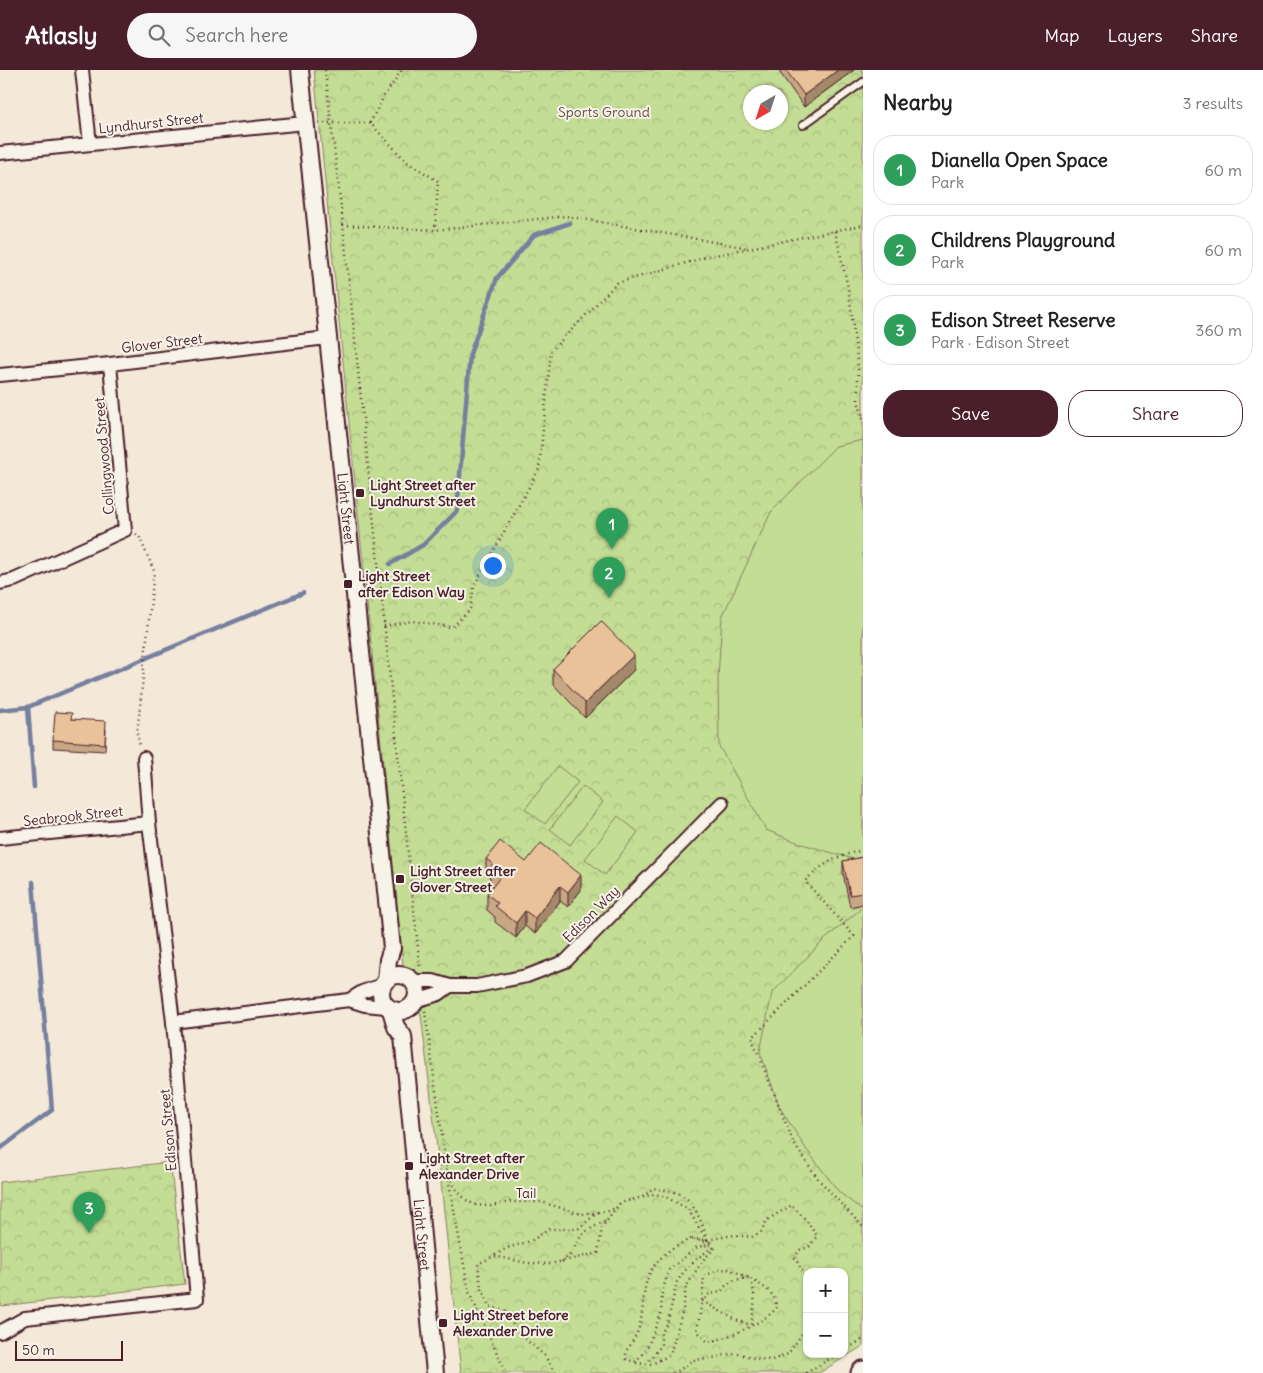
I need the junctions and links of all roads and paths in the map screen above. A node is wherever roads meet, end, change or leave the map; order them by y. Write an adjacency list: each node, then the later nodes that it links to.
1 (82, 70): 10 (street)
2 (300, 70): 8 (street, Light Street)
3 (325, 70): 6 (path)
4 (402, 70): 7 (path)
5 (863, 82): 9 (lane)
6 (331, 122): 7 (path); 8 (path); 12 (path)
7 (370, 122): 14 (path)
8 (305, 123): 10 (street, Lyndhurst Street); 17 (street, Light Street)
9 (803, 125)
10 (90, 144): 11 (street, Lyndhurst Street)
11 (0, 153)
12 (343, 225): 14 (path); 23 (path)
13 (863, 225): 15 (path)
14 (435, 230): 16 (path)
15 (834, 231): 16 (path); 20 (path)
16 (750, 248): 23 (path)
17 (327, 338): 18 (street, Glover Street); 29 (street, Light Street)
18 (110, 364): 19 (street, Glover Street); 21 (street, Collingwood Street)
19 (0, 375)
20 (863, 418)
21 (125, 530): 22 (street, Collingwood Street); 24 (path)
22 (0, 583)
23 (384, 626): 30 (path)
24 (144, 758): 26 (street, Edison Street)
25 (722, 803): 32 (street, Edison Way)
26 (149, 823): 27 (street, Seabrook Street); 36 (street, Edison Street)
27 (0, 838)
28 (863, 850): 43 (path)
29 (392, 948): 30 (street, Light Street); 31 (street, Light Street)
30 (413, 979): 31 (street); 32 (street, Edison Way); 34 (street)
31 (384, 982): 33 (street); 35 (street)
32 (450, 986): 34 (street, Edison Way)
33 (349, 1000): 35 (street); 36 (street)
34 (417, 1002): 35 (street); 37 (street, Light Street); 38 (path)
35 (388, 1008): 37 (street, Light Street)
36 (174, 1022): 53 (street, Edison Street)
37 (403, 1036): 60 (street, Light Street)
38 (447, 1172): 41 (path, Tail); 61 (path)
39 (640, 1199): 40 (path, Tail); 44 (path); 44 (path)
40 (618, 1207): 41 (path, Tail); 42 (path)
41 (598, 1212): 47 (path)
42 (609, 1218): 48 (path); 48 (path)
43 (863, 1227)
44 (707, 1240): 45 (path); 49 (path); 58 (path)
45 (709, 1245): 46 (path); 58 (path)
46 (714, 1248): 59 (path); 59 (path)
47 (494, 1256): 48 (path); 62 (path)
48 (562, 1262)
49 (803, 1272)
50 (750, 1279): 51 (path); 51 (path); 52 (path); 52 (path)
51 (702, 1301): 52 (path); 52 (path)
52 (751, 1324)
53 (0, 1332)
54 (803, 1334): 63 (path)
55 (863, 1339): 56 (path)
56 (848, 1348)
57 (831, 1358): 64 (path)
58 (635, 1362): 59 (path)
59 (646, 1364)
60 (435, 1373)
61 (506, 1373)
62 (555, 1373)
63 (673, 1373)
64 (806, 1373)

